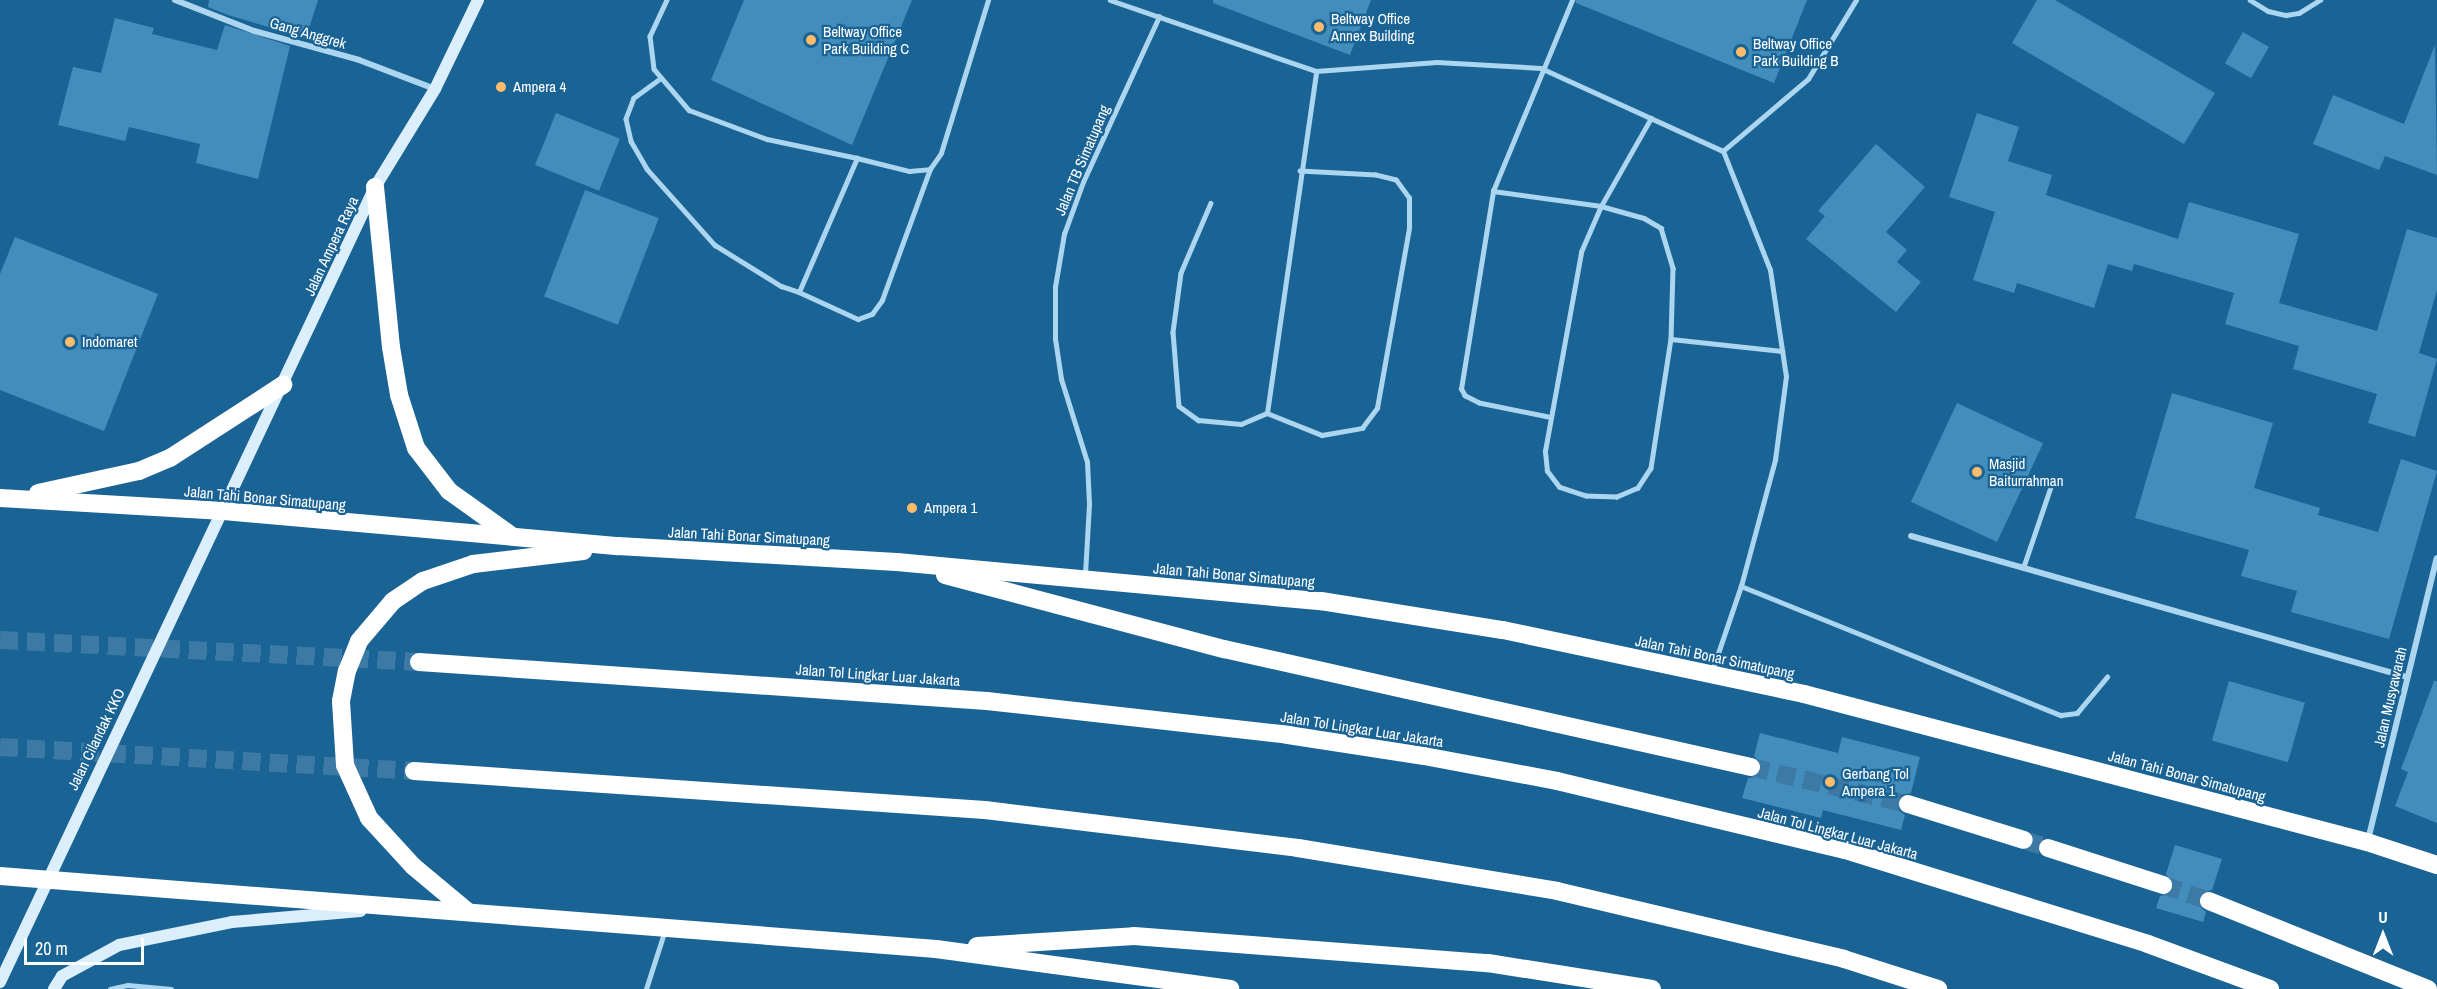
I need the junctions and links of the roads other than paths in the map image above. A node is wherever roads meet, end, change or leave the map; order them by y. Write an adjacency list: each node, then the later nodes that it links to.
1 (175, 0): 14 (street, Gang Anggrek)
2 (478, 0): 14 (street, Jalan Ampera Raya)
3 (667, 0): 13 (lane)
4 (988, 0): 18 (lane)
5 (1110, 0): 10 (lane)
6 (1572, 0): 11 (lane)
7 (1856, 0): 16 (lane)
8 (2250, 0): 9 (lane)
9 (2320, 0)
10 (1159, 17): 12 (lane); 39 (lane, Jalan TB Simatupang)
11 (1541, 68): 12 (lane); 15 (lane); 21 (lane)
12 (1316, 71): 19 (lane)
13 (659, 80): 17 (lane); 24 (lane)
14 (435, 89): 20 (street, Jalan Ampera Raya)
15 (1651, 118): 16 (lane); 23 (lane)
16 (1723, 151): 26 (lane)
17 (857, 158): 18 (lane); 24 (lane)
18 (930, 169): 24 (lane)
19 (1300, 171): 28 (lane); 28 (lane)
20 (375, 187): 27 (street, Jalan Ampera Raya); 34 (highway)
21 (1493, 191): 23 (lane); 29 (lane)
22 (1211, 203): 28 (lane)
23 (1601, 206): 25 (lane); 29 (lane)
24 (799, 292)
25 (1671, 339): 26 (lane); 29 (lane)
26 (1782, 351): 40 (lane)
27 (283, 385): 31 (highway); 32 (street, Jalan Ampera Raya)
28 (1267, 413)
29 (1548, 417)
30 (2053, 480): 38 (lane)
31 (8, 498): 32 (highway, Jalan Tahi Bonar Simatupang)
32 (224, 511): 34 (highway, Jalan Tahi Bonar Simatupang); 53 (street, Jalan Cilandak KKO)
33 (1911, 536): 38 (street)
34 (513, 537): 35 (highway, Jalan Tahi Bonar Simatupang)
35 (618, 546): 37 (highway, Jalan Tahi Bonar Simatupang); 57 (highway)
36 (2437, 558): 44 (street, Jalan Musyawarah)
37 (897, 562): 39 (highway, Jalan Tahi Bonar Simatupang); 45 (highway)
38 (2023, 568): 44 (street)
39 (1085, 578): 42 (highway, Jalan Tahi Bonar Simatupang)
40 (1741, 586): 42 (lane); 43 (lane)
41 (419, 662): 68 (highway, Jalan Tol Lingkar Luar Jakarta)
42 (1710, 675): 49 (highway, Jalan Tahi Bonar Simatupang)
43 (2107, 677)
44 (2407, 677): 49 (street, Jalan Musyawarah)
45 (1751, 766)
46 (414, 771): 67 (highway)
47 (1908, 804): 48 (highway)
48 (2024, 840)
49 (2367, 842): 51 (highway, Jalan Tahi Bonar Simatupang)
50 (2049, 848): 54 (highway)
51 (2437, 865)
52 (0, 876): 53 (highway)
53 (48, 878): 56 (highway); 60 (street, Jalan Cilandak KKO)
54 (2163, 885)
55 (2209, 901): 69 (highway)
56 (401, 908): 57 (highway); 61 (street)
57 (468, 912): 58 (highway)
58 (666, 927): 59 (highway); 64 (lane)
59 (936, 949): 65 (highway); 66 (highway)
60 (0, 982)
61 (54, 989)
62 (110, 989): 63 (lane)
63 (171, 989)
64 (646, 989)
65 (1230, 989)
66 (1652, 989)
67 (1938, 989)
68 (2270, 989)
69 (2428, 989)

